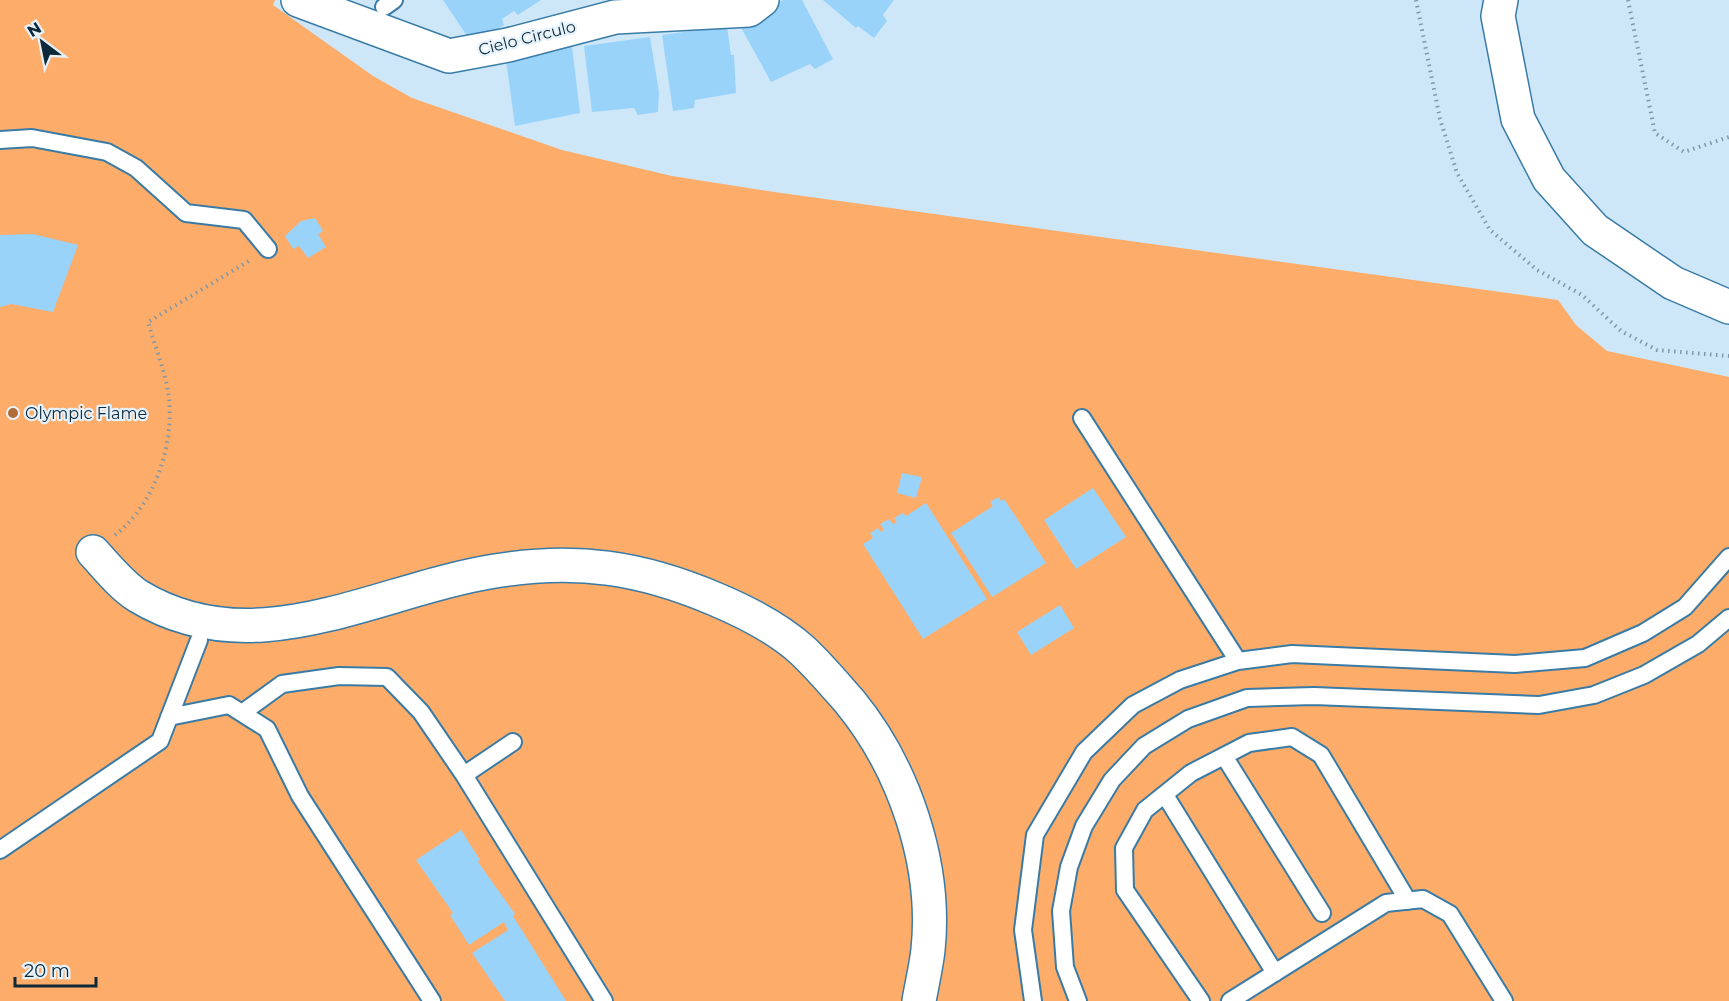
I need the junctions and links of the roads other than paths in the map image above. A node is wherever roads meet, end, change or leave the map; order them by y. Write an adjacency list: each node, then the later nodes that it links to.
1 (298, 0): 4 (street, Cielo Circulo)
2 (762, 0): 4 (street, Cielo Circulo)
3 (1501, 0): 7 (street)
4 (615, 8)
5 (0, 140): 6 (lane)
6 (268, 249)
7 (1729, 307)
8 (1082, 418): 13 (lane)
9 (93, 552): 26 (street)
10 (1729, 557): 13 (lane)
11 (1729, 618): 28 (lane)
12 (199, 640): 15 (lane)
13 (1238, 661): 27 (lane)
14 (242, 713): 15 (lane); 18 (lane); 24 (lane)
15 (170, 717): 20 (lane)
16 (513, 742): 18 (lane)
17 (1224, 756): 19 (lane); 21 (lane); 22 (lane)
18 (464, 775): 25 (lane)
19 (1165, 795): 23 (lane); 29 (lane)
20 (0, 850)
21 (1408, 901): 23 (lane); 31 (lane)
22 (1322, 913)
23 (1275, 973): 30 (lane)
24 (432, 1001)
25 (604, 1001)
26 (919, 1001)
27 (1033, 1001)
28 (1078, 1001)
29 (1201, 1001)
30 (1230, 1001)
31 (1504, 1001)

